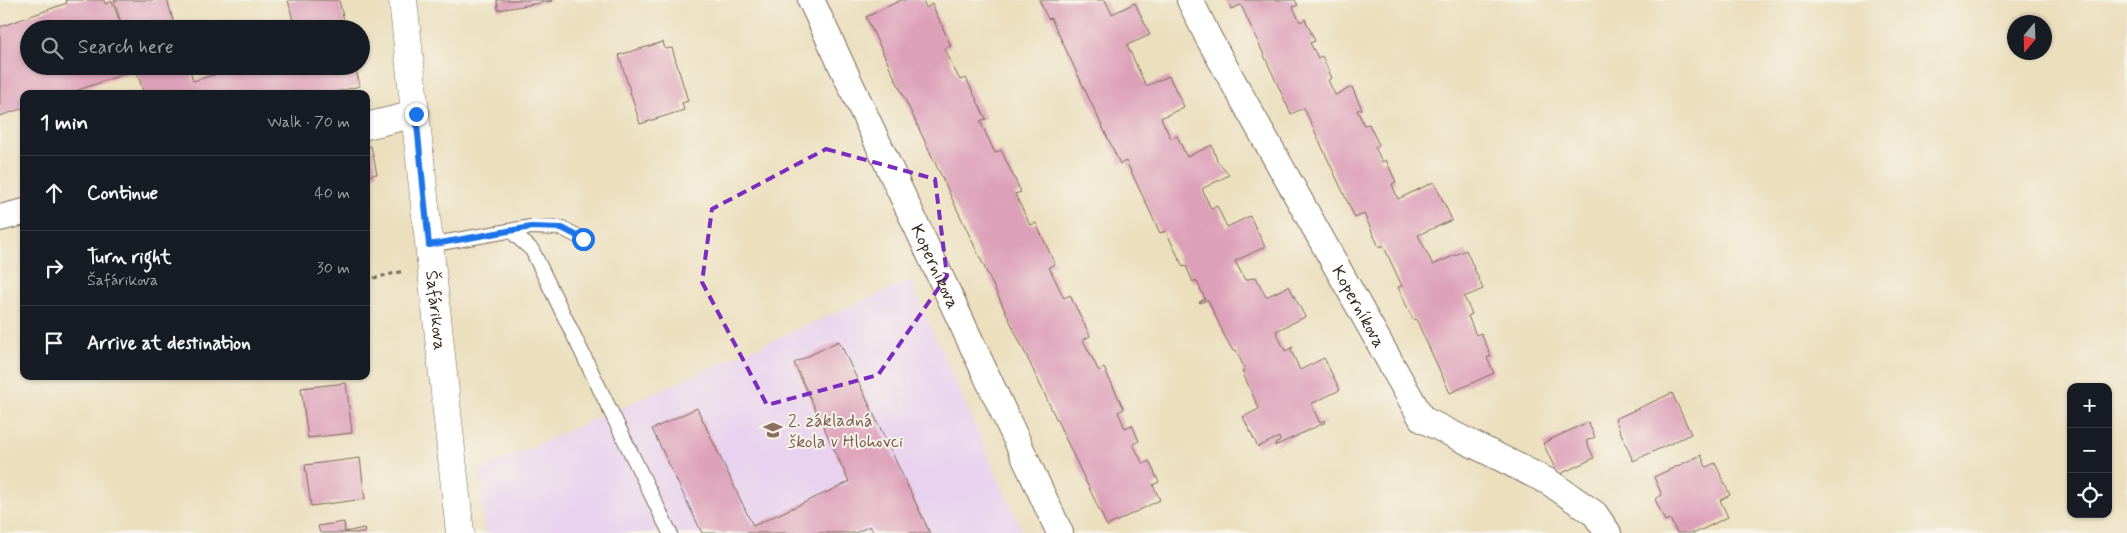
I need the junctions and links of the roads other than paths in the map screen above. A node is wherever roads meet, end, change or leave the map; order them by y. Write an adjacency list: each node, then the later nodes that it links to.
1 (403, 0): 4 (main road, Šafárikova)
2 (811, 0): 13 (street, Koperníkova)
3 (1190, 0): 14 (street, Koperníkova)
4 (416, 114): 5 (street); 10 (main road, Šafárikova)
5 (370, 125)
6 (20, 213): 7 (street)
7 (0, 218)
8 (511, 231): 9 (lane); 10 (lane); 12 (lane)
9 (583, 239)
10 (430, 255): 11 (main road, Šafárikova)
11 (460, 533)
12 (670, 533)
13 (1060, 533)
14 (1608, 533)

